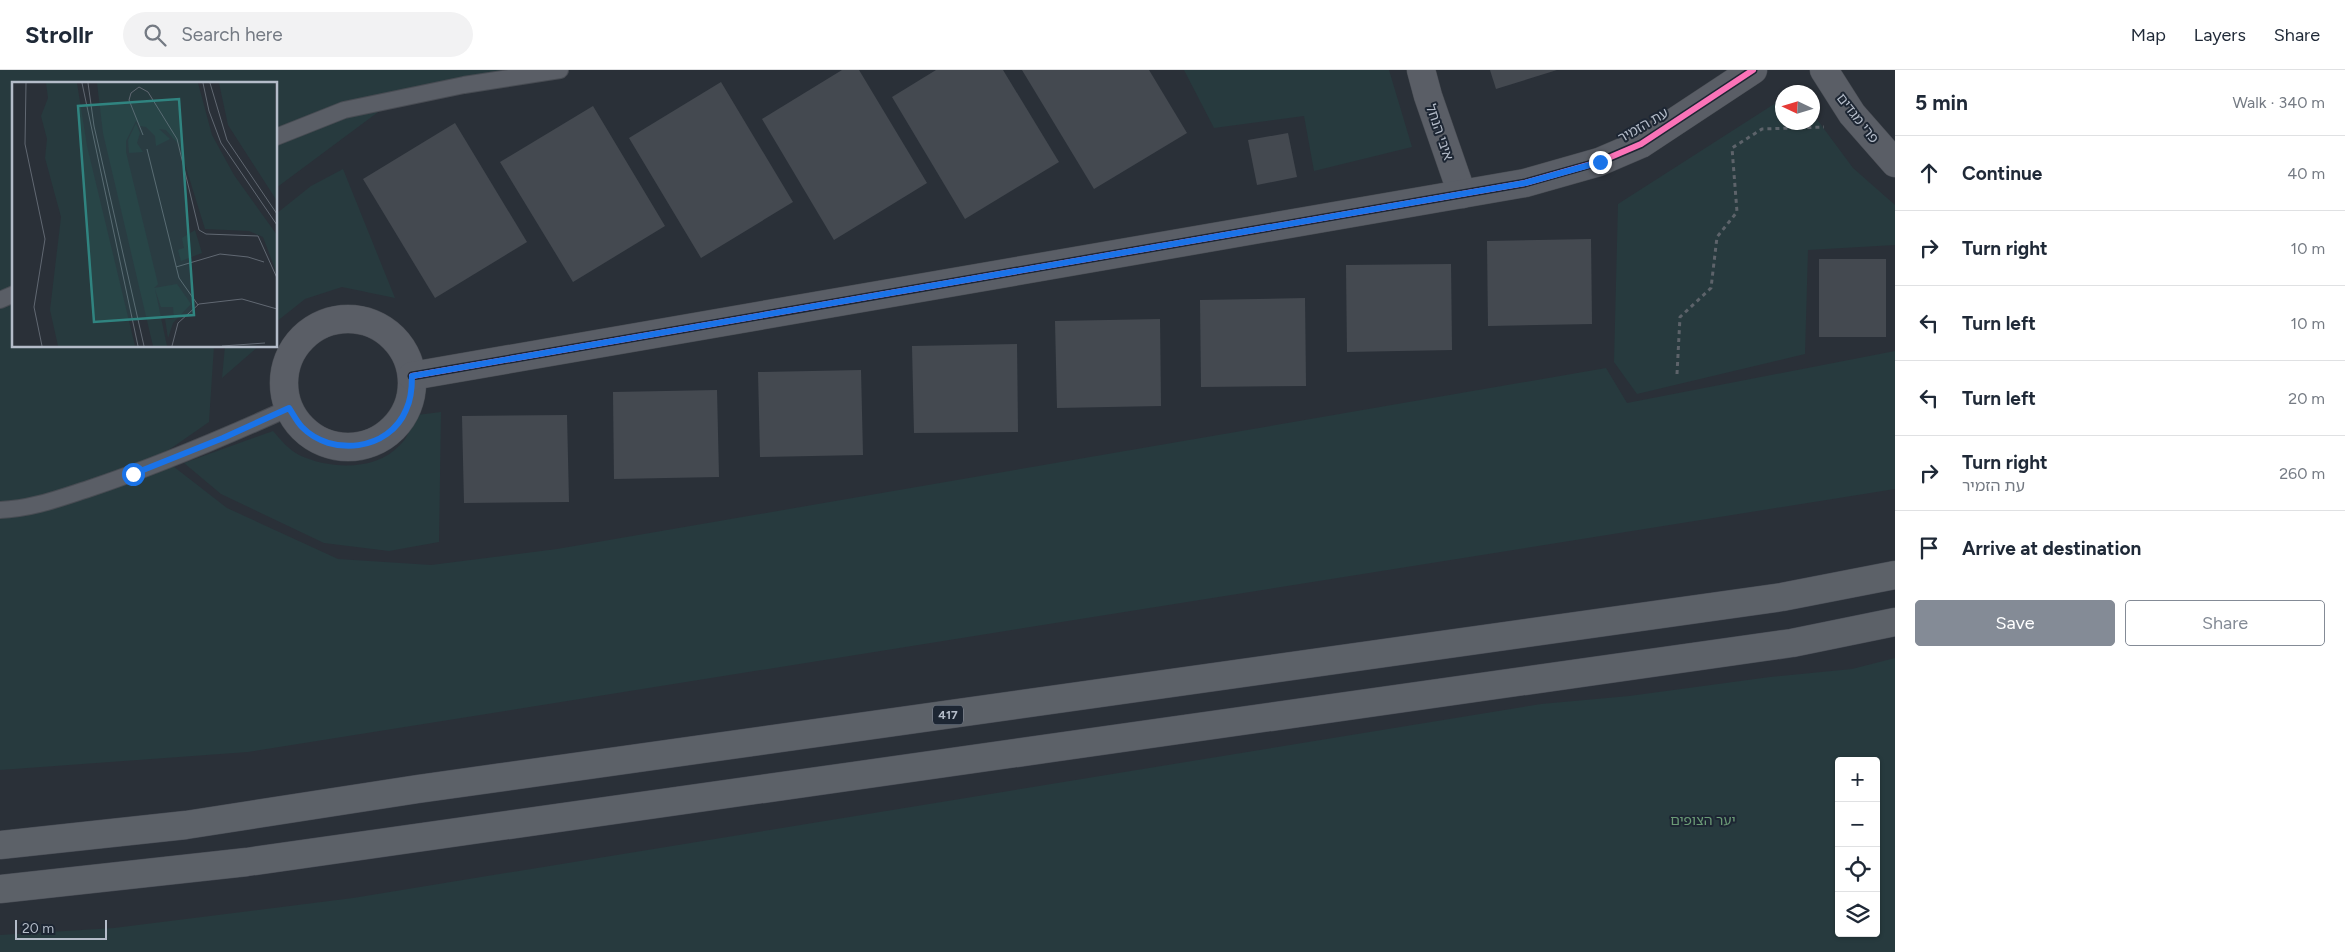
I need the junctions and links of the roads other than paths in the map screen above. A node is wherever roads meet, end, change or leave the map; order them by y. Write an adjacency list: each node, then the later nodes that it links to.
1 (560, 70): 5 (lane)
2 (1421, 70): 7 (street, איבי הנחל)
3 (1752, 70): 7 (street, עת הזמיר)
4 (1824, 70): 6 (street, פרי מגדים)
5 (278, 136)
6 (1895, 163)
7 (1462, 194): 10 (street, עת הזמיר)
8 (12, 295): 9 (lane)
9 (0, 300)
10 (412, 376): 11 (street); 11 (street)
11 (289, 408): 12 (lane)
12 (0, 510)
13 (1895, 575): 15 (main road, 417)
14 (1895, 622): 16 (main road)
15 (0, 845)
16 (0, 889)

